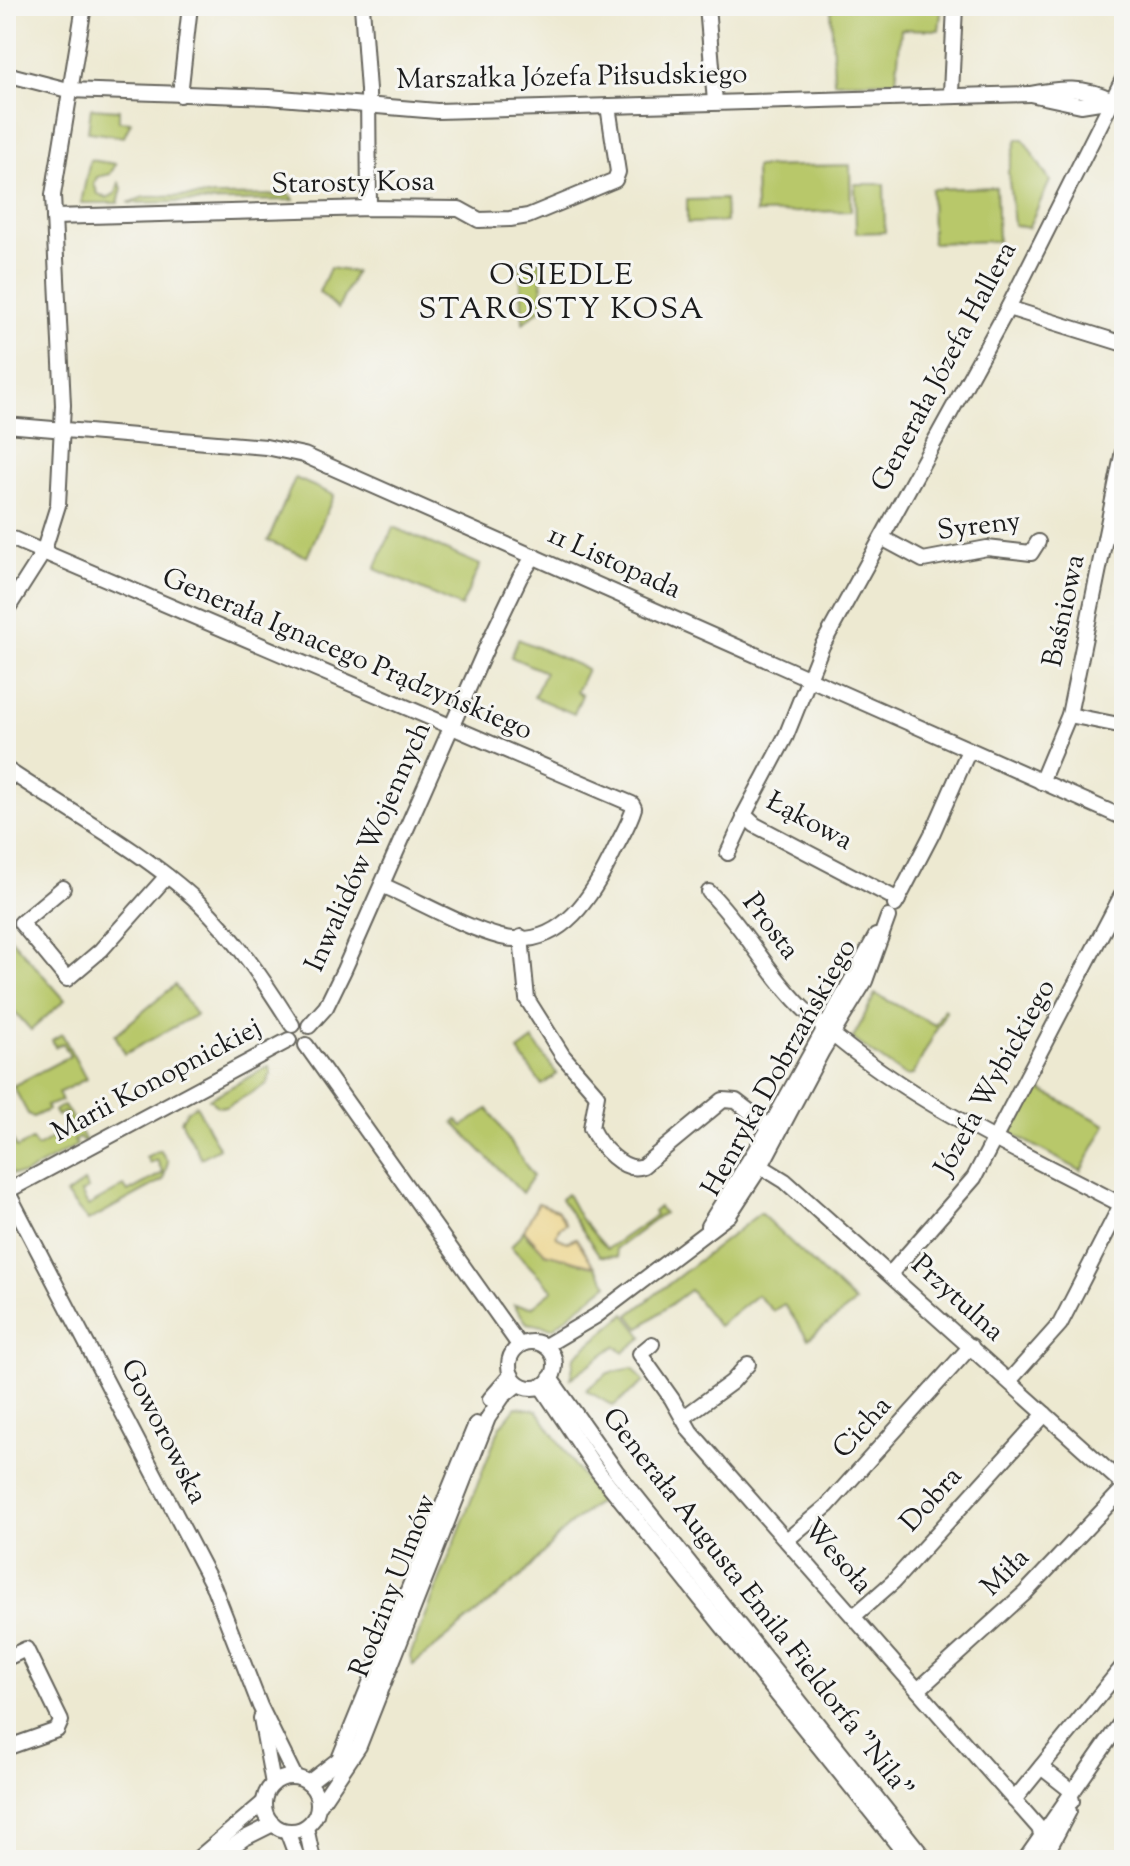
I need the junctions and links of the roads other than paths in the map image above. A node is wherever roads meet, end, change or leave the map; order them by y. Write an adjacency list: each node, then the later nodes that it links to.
1 (84, 6): 8 (street)
2 (190, 6): 11 (street)
3 (362, 6): 15 (street)
4 (707, 6): 13 (street)
5 (955, 6): 9 (street)
6 (6, 74): 8 (street, Marszałka Józefa Piłsudskiego)
7 (1124, 77): 12 (street, Generała Józefa Hallera)
8 (68, 90): 11 (street, Marszałka Józefa Piłsudskiego); 19 (street)
9 (951, 93): 10 (street, Marszałka Józefa Piłsudskiego); 13 (street, Marszałka Józefa Piłsudskiego)
10 (1030, 94): 12 (street, Marszałka Józefa Piłsudskiego); 14 (street, Marszałka Józefa Piłsudskiego)
11 (180, 95): 15 (street, Marszałka Józefa Piłsudskiego)
12 (1112, 100): 14 (street, Marszałka Józefa Piłsudskiego); 17 (street, Generała Józefa Hallera)
13 (715, 102): 16 (street, Marszałka Józefa Piłsudskiego)
14 (1081, 105): 17 (street)
15 (367, 106): 16 (street, Marszałka Józefa Piłsudskiego); 18 (street)
16 (608, 106): 18 (street, Starosty Kosa)
17 (1094, 135): 20 (street, Generała Józefa Hallera)
18 (369, 208): 19 (street, Starosty Kosa)
19 (54, 217): 23 (street)
20 (1008, 308): 21 (street); 26 (street, Generała Józefa Hallera)
21 (1124, 344)
22 (6, 425): 23 (street, 11 Listopada)
23 (63, 431): 28 (street); 29 (street, 11 Listopada)
24 (1124, 446): 32 (street, Baśniowa)
25 (6, 536): 28 (street, Generała Ignacego Prądzyńskiego)
26 (882, 538): 27 (street, Syreny); 31 (street, Generała Józefa Hallera)
27 (1038, 542)
28 (43, 553): 30 (street); 34 (street, Generała Ignacego Prądzyńskiego)
29 (534, 556): 31 (street, 11 Listopada); 34 (street, Inwalidów Wojennych)
30 (6, 611)
31 (809, 680): 35 (street, 11 Listopada); 39 (street, Łąkowa)
32 (1069, 715): 33 (street); 37 (street, Baśniowa)
33 (1124, 726)
34 (451, 727): 42 (street, Inwalidów Wojennych); 47 (street, Generała Ignacego Prądzyńskiego)
35 (969, 750): 37 (street, 11 Listopada); 46 (street, Henryka Dobrzańskiego)
36 (6, 769): 41 (street)
37 (1041, 782): 38 (street, 11 Listopada)
38 (1124, 818)
39 (744, 819): 40 (street); 46 (street, Łąkowa)
40 (728, 853)
41 (167, 876): 43 (street); 50 (street)
42 (382, 885): 47 (street); 48 (street, Inwalidów Wojennych)
43 (63, 888)
44 (1124, 891): 53 (street, Józefa Wybickiego)
45 (709, 892): 49 (street, Prosta)
46 (898, 900): 49 (street, Henryka Dobrzańskiego)
47 (521, 937): 52 (street)
48 (309, 1026): 50 (street); 51 (street)
49 (829, 1031): 52 (street, Henryka Dobrzańskiego); 53 (street, Prosta); 54 (street, Henryka Dobrzańskiego)
50 (290, 1032): 51 (street); 55 (street, Marii Konopnickiej)
51 (306, 1045): 60 (street)
52 (770, 1127): 54 (street, Henryka Dobrzańskiego)
53 (996, 1139): 56 (street, Prosta); 57 (street, Józefa Wybickiego)
54 (755, 1163): 57 (street, Przytulna); 58 (street, Henryka Dobrzańskiego)
55 (7, 1190): 76 (street, Goworowska)
56 (1123, 1203): 66 (street)
57 (890, 1274): 62 (street, Przytulna)
58 (596, 1316): 61 (street, Henryka Dobrzańskiego); 63 (street, Henryka Dobrzańskiego)
59 (652, 1344): 69 (street, Wesoła)
60 (519, 1345): 61 (street); 65 (street)
61 (545, 1346): 63 (street)
62 (971, 1346): 66 (street, Przytulna); 71 (street, Cicha)
63 (555, 1361): 67 (street)
64 (748, 1364): 69 (street)
65 (514, 1379): 67 (street); 80 (street, Rodziny Ulmów); 85 (street, Rodziny Ulmów)
66 (1009, 1381): 68 (street, Przytulna)
67 (546, 1382): 94 (street, Generała Augusta Emila Fieldorfa "Nila"); 95 (street, Generała Augusta Emila Fieldorfa "Nila")
68 (1045, 1414): 70 (street, Przytulna); 72 (street, Dobra)
69 (683, 1418): 71 (street, Wesoła)
70 (1124, 1486): 75 (street, Miła)
71 (788, 1539): 72 (street, Wesoła)
72 (854, 1616): 75 (street, Wesoła)
73 (11, 1656): 78 (street)
74 (1124, 1665): 79 (street)
75 (918, 1690): 82 (street, Wesoła)
76 (260, 1706): 80 (street, Goworowska); 81 (street, Goworowska)
77 (1124, 1718): 83 (street)
78 (6, 1748)
79 (1041, 1767): 82 (street); 83 (street)
80 (301, 1780): 81 (street); 85 (street)
81 (273, 1784): 84 (street)
82 (1014, 1800): 89 (street, Wesoła)
83 (1072, 1800): 89 (street); 97 (street)
84 (264, 1802): 86 (street); 90 (street)
85 (318, 1807): 87 (street)
86 (273, 1824): 88 (street); 91 (street)
87 (306, 1827): 88 (street); 93 (street)
88 (287, 1831): 92 (street)
89 (1042, 1837): 96 (street)
90 (196, 1860)
91 (214, 1860)
92 (298, 1860)
93 (313, 1860)
94 (910, 1860)
95 (926, 1860)
96 (1025, 1860)
97 (1043, 1860)

